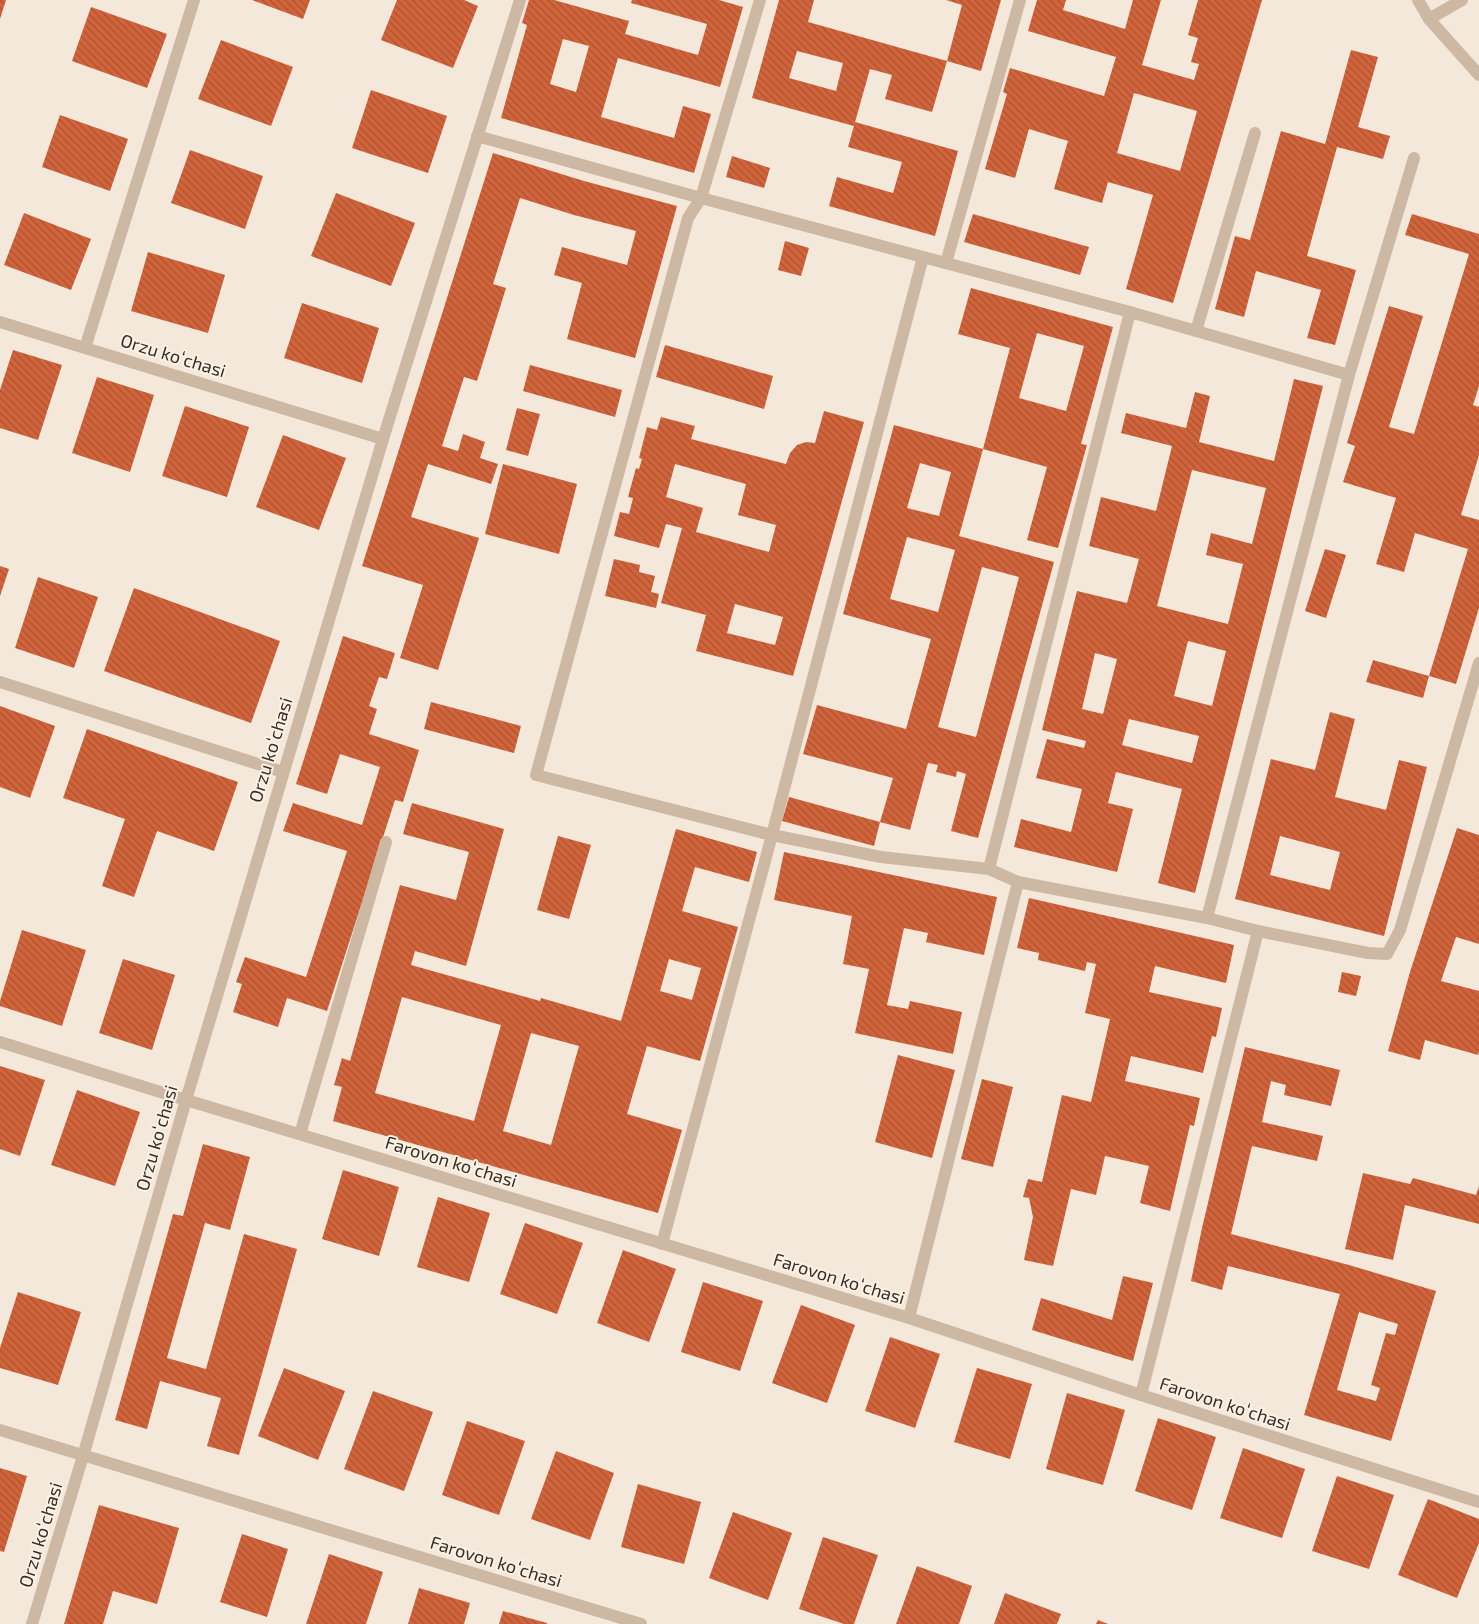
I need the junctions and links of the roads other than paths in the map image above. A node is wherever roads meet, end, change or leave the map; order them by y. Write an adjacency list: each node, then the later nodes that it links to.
1 (194, 0): 18 (street)
2 (520, 0): 10 (street)
3 (760, 0): 12 (street)
4 (1020, 0): 14 (street)
5 (1418, 0): 7 (street)
6 (1462, 0): 7 (street)
7 (1429, 19): 8 (street)
8 (1479, 75)
9 (1255, 133): 17 (street)
10 (477, 136): 12 (street); 20 (street)
11 (1414, 158): 19 (street)
12 (701, 198): 13 (street); 24 (street)
13 (923, 257): 14 (street); 24 (street)
14 (946, 263): 15 (street)
15 (1130, 312): 17 (street); 26 (street)
16 (0, 322): 18 (street, Orzu koʻchasi)
17 (1196, 331): 19 (street)
18 (85, 348): 20 (street, Orzu koʻchasi)
19 (1349, 375): 28 (street)
20 (383, 439): 23 (street, Orzu koʻchasi)
21 (1479, 663): 29 (street)
22 (0, 682): 23 (street)
23 (283, 772): 31 (street, Orzu koʻchasi)
24 (772, 835): 26 (street); 33 (street)
25 (386, 842): 32 (street)
26 (989, 869): 27 (street)
27 (1018, 882): 28 (street); 34 (street)
28 (1207, 918): 29 (street)
29 (1258, 931): 35 (street)
30 (0, 1042): 31 (street, Farovon koʻchasi)
31 (186, 1100): 32 (street, Farovon koʻchasi); 37 (street, Orzu koʻchasi)
32 (300, 1134): 33 (street, Farovon koʻchasi)
33 (662, 1244): 34 (street, Farovon koʻchasi)
34 (909, 1318): 35 (street, Farovon koʻchasi)
35 (1141, 1395): 38 (street, Farovon koʻchasi)
36 (0, 1430): 37 (street)
37 (83, 1456): 39 (street, Orzu koʻchasi); 40 (street, Farovon koʻchasi)
38 (1479, 1502)
39 (32, 1624)
40 (641, 1624)

